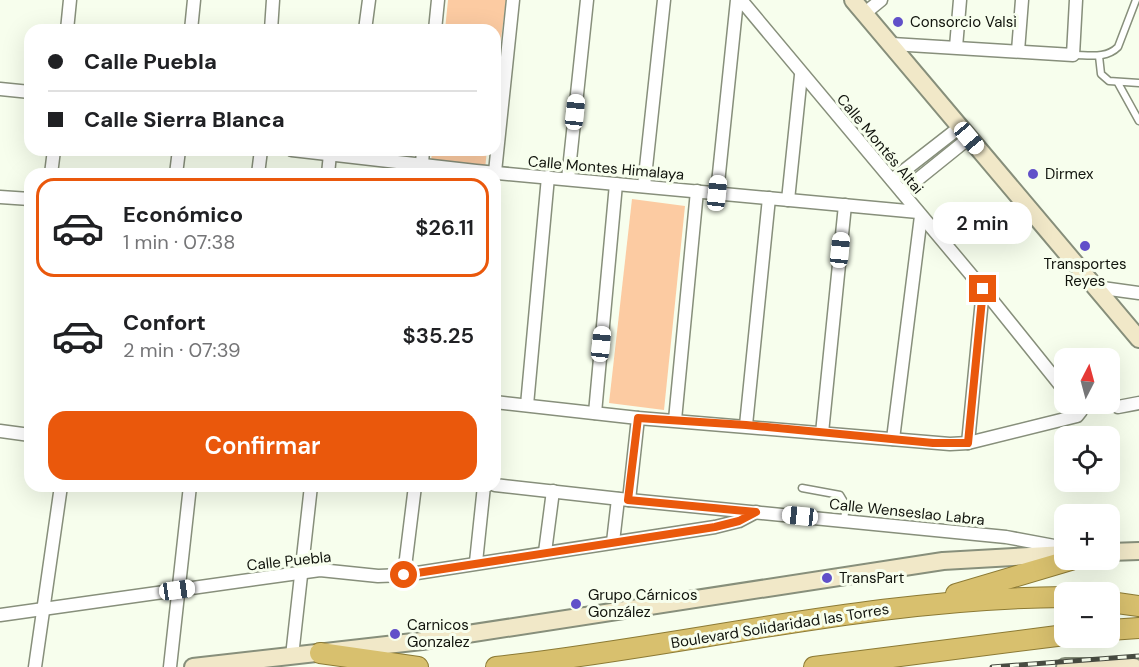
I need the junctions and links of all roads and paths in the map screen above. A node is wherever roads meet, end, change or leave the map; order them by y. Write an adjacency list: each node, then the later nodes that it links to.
1 (70, 0): 17 (street)
2 (194, 0): 18 (street)
3 (273, 0): 19 (street)
4 (369, 0): 20 (street)
5 (438, 0): 21 (street)
6 (513, 0): 32 (street)
7 (587, 0): 42 (street)
8 (664, 0): 45 (street)
9 (739, 0): 27 (street, Calle Montés Altai); 48 (street)
10 (853, 0): 16 (main road)
11 (881, 0): 16 (street)
12 (960, 0): 23 (street)
13 (1022, 0): 24 (street)
14 (1076, 0): 25 (street)
15 (1136, 0): 26 (lane)
16 (865, 13): 22 (main road)
17 (68, 24)
18 (192, 24)
19 (271, 24)
20 (366, 24)
21 (436, 24)
22 (892, 44): 23 (street); 34 (main road)
23 (956, 47): 24 (street)
24 (1018, 51): 25 (street)
25 (1073, 55): 26 (lane)
26 (1099, 56): 28 (lane)
27 (801, 75): 43 (street, Calle Montés Altai); 52 (street)
28 (1118, 83): 29 (lane); 33 (lane)
29 (1139, 83)
30 (0, 89): 31 (street)
31 (24, 91)
32 (501, 115)
33 (1139, 122)
34 (965, 132): 43 (street); 47 (street); 55 (main road)
35 (360, 156): 38 (street, Calle Montes Himalaya)
36 (423, 156): 37 (street)
37 (422, 164): 38 (street, Calle Montes Himalaya); 39 (street, Calle Montes Himalaya)
38 (402, 168)
39 (449, 168)
40 (501, 173): 41 (street, Calle Montes Himalaya)
41 (548, 177): 42 (street, Calle Montes Himalaya); 62 (street)
42 (568, 179): 44 (street, Calle Montes Himalaya)
43 (892, 180): 47 (street, Calle Montés Altai)
44 (616, 184): 45 (street, Calle Montes Himalaya); 64 (street)
45 (644, 186): 46 (street, Calle Montes Himalaya)
46 (697, 191): 48 (street, Calle Montes Himalaya); 67 (street)
47 (902, 192): 54 (street, Calle Montés Altai)
48 (717, 193): 50 (street, Calle Montes Himalaya)
49 (0, 197): 51 (street)
50 (769, 198): 52 (street, Calle Montes Himalaya); 68 (street)
51 (24, 199)
52 (788, 200): 53 (street, Calle Montes Himalaya)
53 (845, 205): 54 (street, Calle Montes Himalaya); 70 (street)
54 (919, 214): 56 (street, Calle Montés Altai); 72 (street)
55 (1095, 287): 57 (street); 58 (main road)
56 (983, 289): 59 (street, Calle Montés Altai); 73 (street)
57 (1139, 293)
58 (1139, 339)
59 (1054, 377)
60 (501, 403): 62 (street)
61 (1139, 403): 63 (street)
62 (527, 405): 64 (street)
63 (1120, 408)
64 (595, 413): 66 (street)
65 (1062, 414): 73 (street)
66 (638, 418): 67 (street); 82 (street)
67 (675, 420): 68 (street)
68 (746, 425): 70 (street)
69 (0, 431): 71 (street)
70 (822, 433): 72 (street)
71 (24, 434)
72 (893, 439): 73 (street)
73 (968, 443)
74 (501, 485): 76 (street, Calle Wenseslao Labra)
75 (802, 488): 84 (lane)
76 (553, 491): 82 (street, Calle Wenseslao Labra); 88 (street)
77 (60, 492): 99 (street)
78 (189, 492): 95 (street)
79 (310, 492): 93 (street)
80 (415, 492): 94 (street)
81 (483, 492): 91 (street)
82 (623, 500): 83 (street, Calle Wenseslao Labra); 85 (street)
83 (756, 512): 84 (street, Calle Wenseslao Labra); 85 (street, Calle Puebla)
84 (844, 520): 86 (street, Calle Wenseslao Labra)
85 (613, 543): 88 (street, Calle Puebla)
86 (1054, 546)
87 (1139, 551): 89 (main road)
88 (545, 552): 91 (street, Calle Puebla)
89 (1120, 552)
90 (1054, 555): 105 (main road)
91 (476, 562): 94 (street, Calle Puebla)
92 (1054, 565): 100 (highway)
93 (299, 573): 94 (street, Calle Puebla); 95 (street, Calle Puebla); 106 (street)
94 (404, 575)
95 (177, 590): 99 (street, Calle Puebla); 109 (street)
96 (1054, 597): 100 (highway, Boulevard Solidaridad las Torres)
97 (1120, 603): 98 (highway)
98 (1139, 606)
99 (43, 609): 101 (street, Calle Puebla); 108 (street)
100 (870, 611): 112 (highway, Boulevard Solidaridad las Torres)
101 (0, 615)
102 (1139, 628): 103 (highway)
103 (1120, 629)
104 (1054, 636): 113 (highway)
105 (320, 653): 106 (main road); 111 (highway)
106 (292, 656): 110 (main road)
107 (1116, 666): 114 (main road); 115 (main road)
108 (35, 667)
109 (170, 667)
110 (193, 667)
111 (418, 667)
112 (496, 667)
113 (814, 667)
114 (1065, 667)
115 (1134, 667)

